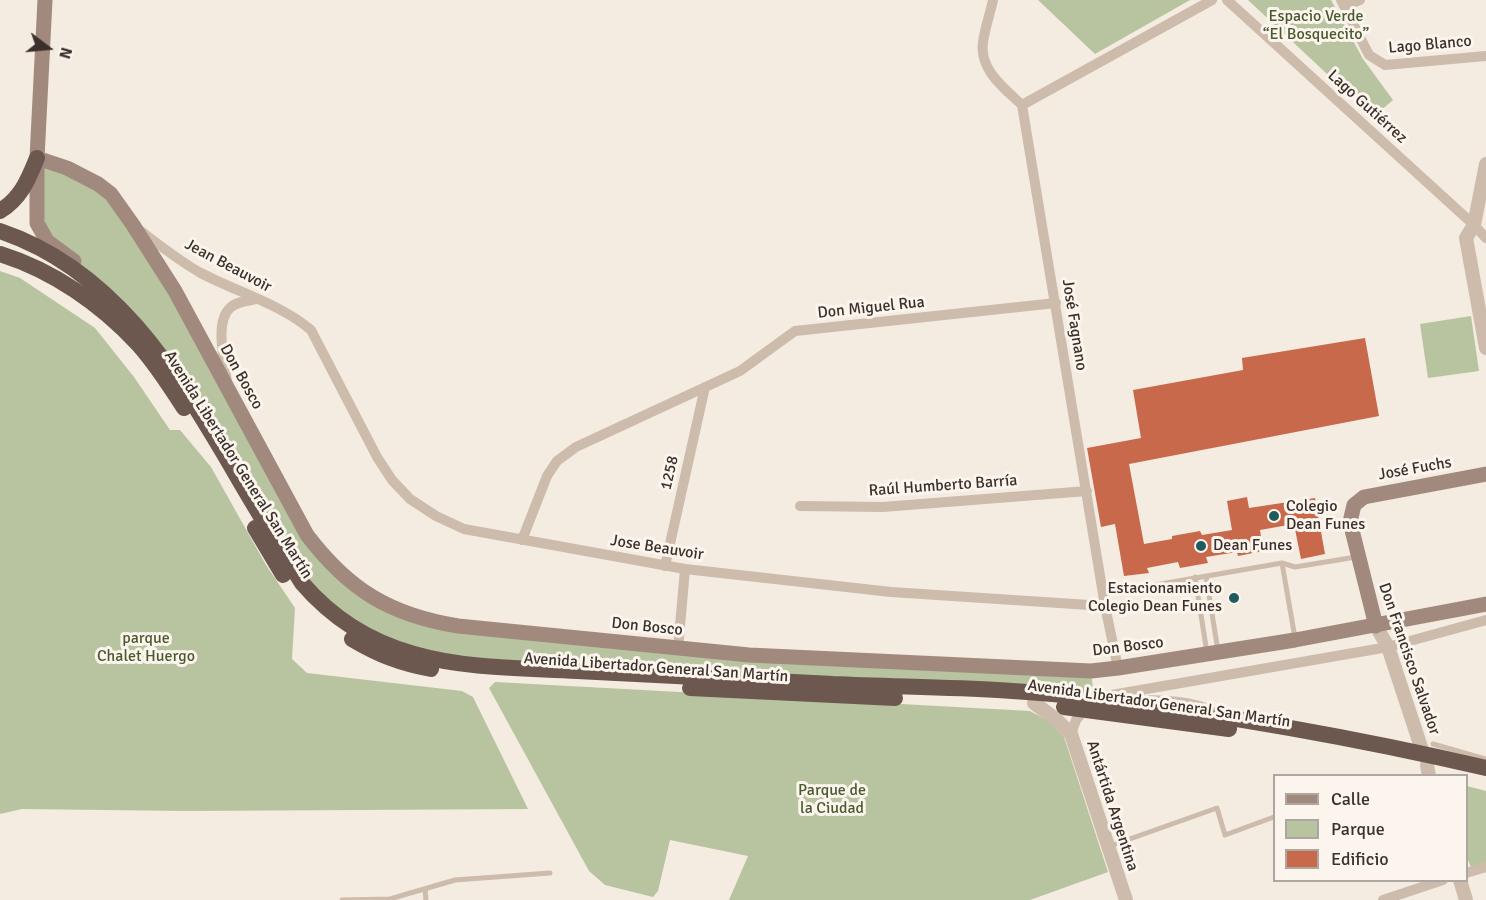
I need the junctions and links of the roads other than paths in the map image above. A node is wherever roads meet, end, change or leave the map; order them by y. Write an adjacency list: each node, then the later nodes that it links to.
1 (45, 0): 9 (main road)
2 (993, 0): 8 (street)
3 (1212, 0): 8 (street)
4 (1227, 0): 13 (street, Lago Gutiérrez)
5 (1360, 0): 6 (street)
6 (1343, 3): 7 (street, Lago Blanco)
7 (1486, 56)
8 (1022, 105): 19 (street, José Fagnano)
9 (37, 158): 11 (highway); 12 (main road, Don Bosco); 17 (main road)
10 (1486, 164): 13 (street)
11 (0, 211)
12 (133, 225): 18 (street, Jean Beauvoir); 23 (main road, Don Bosco)
13 (1474, 225): 15 (street, Lago Gutiérrez); 21 (street)
14 (0, 231): 17 (highway, Avenida Libertador General San Martín)
15 (1486, 238)
16 (3, 255): 44 (highway, Avenida Libertador General San Martín)
17 (97, 285): 45 (highway, Avenida Libertador General San Martín)
18 (258, 299): 20 (street, Jean Beauvoir); 23 (street)
19 (1056, 303): 22 (street, Don Miguel Rua); 25 (street, José Fagnano)
20 (311, 330): 28 (street, Jose Beauvoir)
21 (1486, 348)
22 (705, 387): 28 (street, Don Miguel Rua); 31 (street, 1258)
23 (228, 392): 41 (main road, Don Bosco)
24 (1486, 474): 27 (main road, José Fuchs)
25 (1086, 491): 26 (street, Raúl Humberto Barría); 35 (street, José Fagnano)
26 (800, 506)
27 (1354, 506): 29 (main road, Don Francisco Salvador)
28 (522, 540): 31 (street, Jose Beauvoir)
29 (1357, 557): 30 (lane); 38 (main road, Don Francisco Salvador)
30 (1282, 563): 33 (lane); 39 (lane)
31 (665, 566): 32 (street, Jose Beauvoir)
32 (685, 569): 35 (street, Jose Beauvoir); 41 (street)
33 (1206, 576): 34 (lane); 42 (lane)
34 (1195, 577): 35 (lane); 42 (lane)
35 (1104, 600): 43 (street, José Fagnano)
36 (1486, 604): 38 (main road, Don Bosco)
37 (1486, 620): 40 (street)
38 (1376, 626): 39 (main road, Don Bosco); 40 (street, Don Francisco Salvador)
39 (1295, 640): 42 (main road, Don Bosco)
40 (1388, 647): 45 (street); 48 (street, Don Francisco Salvador)
41 (678, 649): 43 (main road, Don Bosco)
42 (1213, 653): 43 (main road, Don Bosco)
43 (1118, 669)
44 (1034, 703): 45 (highway, Avenida Libertador General San Martín); 46 (street, Antártida Argentina)
45 (1090, 704): 46 (street); 48 (highway, Avenida Libertador General San Martín); 48 (highway, Avenida Libertador General San Martín)
46 (1071, 734): 52 (street, Antártida Argentina)
47 (1486, 759): 48 (lane)
48 (1427, 760): 49 (highway, Avenida Libertador General San Martín); 50 (highway, Avenida Libertador General San Martín)
49 (1486, 768)
50 (1486, 779)
51 (1273, 818): 52 (lane)
52 (1108, 846): 61 (street, Antártida Argentina)
53 (1486, 867): 55 (street)
54 (550, 873): 58 (lane)
55 (1468, 873)
56 (1437, 882): 62 (street)
57 (1461, 882): 63 (street)
58 (425, 889): 59 (lane); 60 (lane)
59 (342, 900)
60 (426, 900)
61 (1126, 900)
62 (1383, 900)
63 (1466, 900)

